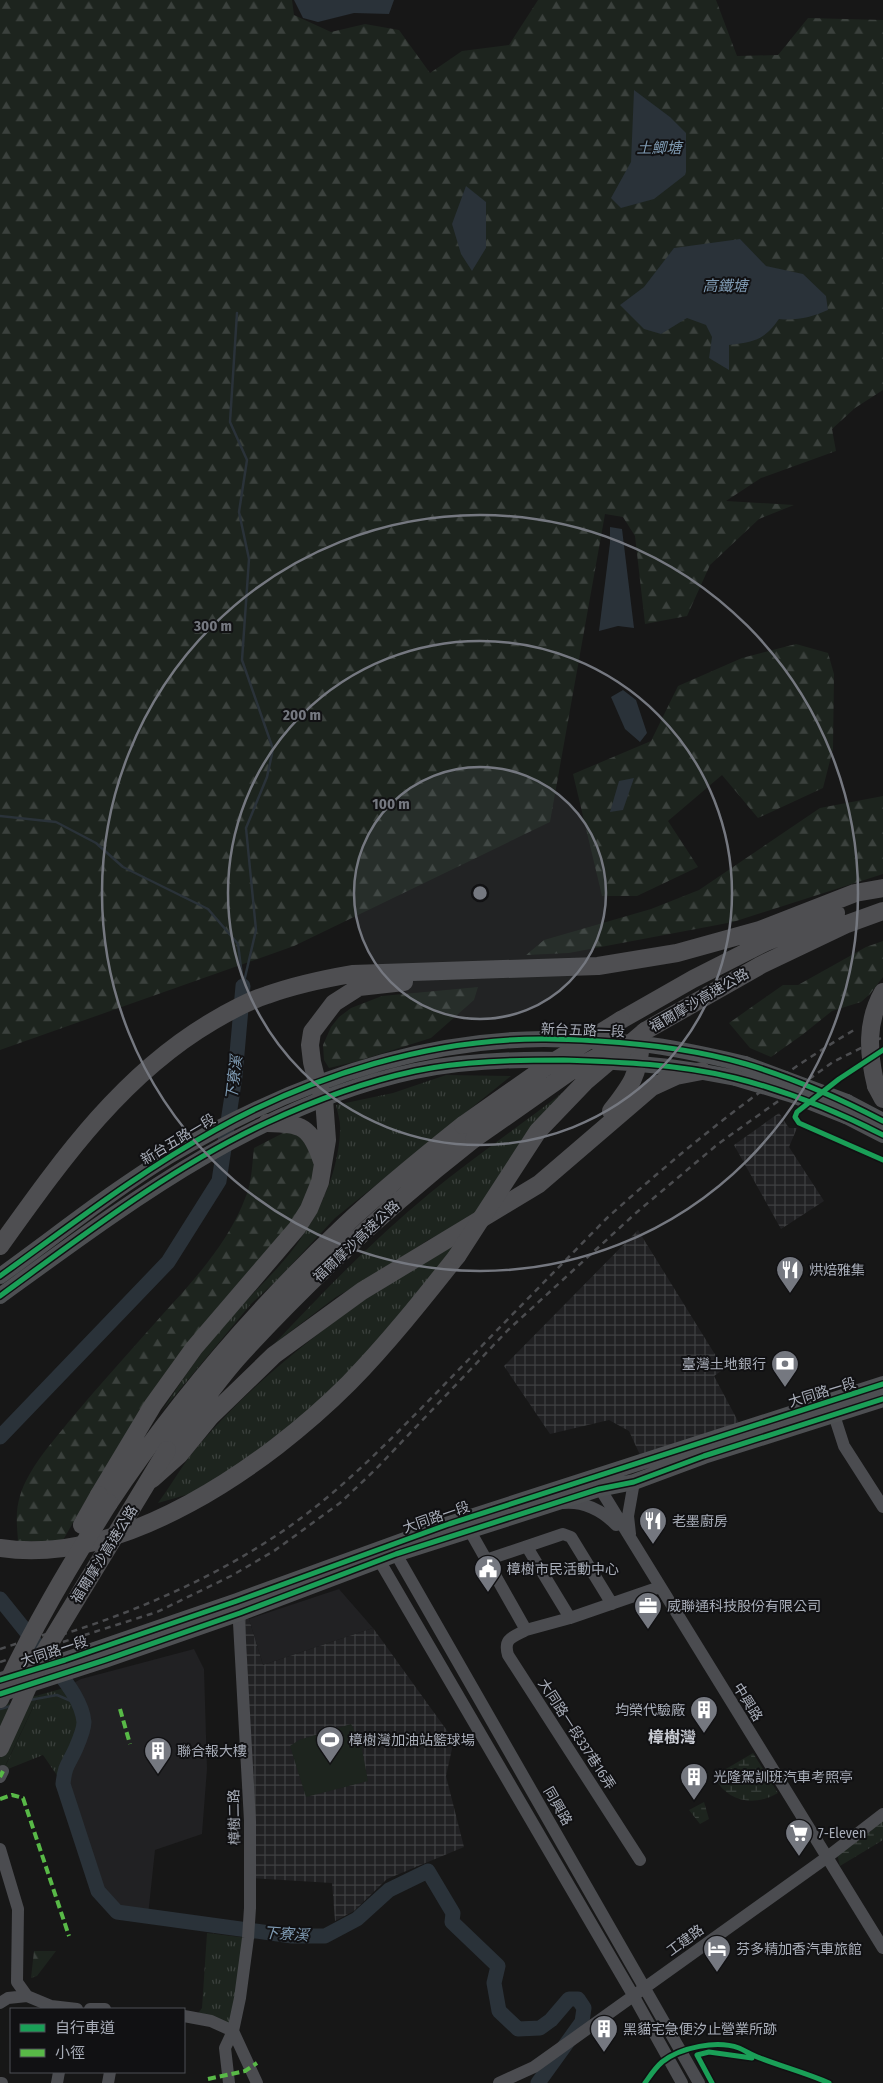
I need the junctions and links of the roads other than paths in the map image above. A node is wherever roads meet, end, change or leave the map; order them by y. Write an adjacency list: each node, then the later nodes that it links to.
1 (883, 888): 4 (highway)
2 (883, 893): 37 (highway, 福爾摩沙高速公路, bridge)
3 (883, 911): 6 (highway, 福爾摩沙高速公路)
4 (561, 968): 9 (highway); 18 (highway)
5 (883, 992): 10 (highway, bridge)
6 (648, 1033): 7 (highway); 9 (main road, 新台五路一段); 12 (main road, 新台五路一段, bridge); 25 (highway, 福爾摩沙高速公路, bridge); 33 (highway, bridge)
7 (639, 1064): 8 (main road, 新台五路一段); 11 (main road, 新台五路一段); 16 (highway)
8 (702, 1071): 12 (main road, 新台五路一段, bridge); 16 (highway)
9 (317, 1082): 11 (highway); 19 (main road, 新台五路一段)
10 (880, 1093)
11 (324, 1099): 14 (main road, 新台五路一段); 17 (highway)
12 (847, 1109): 13 (main road, 新台五路一段); 15 (main road, 新台五路一段)
13 (883, 1121)
14 (267, 1123): 17 (highway); 20 (main road, 新台五路一段)
15 (883, 1135)
16 (583, 1144): 25 (highway)
17 (323, 1164): 37 (highway, bridge)
18 (0, 1246)
19 (0, 1276)
20 (0, 1296)
21 (883, 1384): 24 (main road, 大同路一段)
22 (883, 1399): 23 (main road, 大同路一段)
23 (834, 1415): 24 (main road, 大同路一段); 29 (street)
24 (702, 1450): 26 (main road, 大同路一段); 27 (main road, 大同路一段)
25 (173, 1453): 47 (highway, 福爾摩沙高速公路, bridge)
26 (595, 1479): 27 (main road, 大同路一段); 28 (main road, 大同路一段); 31 (street, 中興路); 34 (main road, 大同路一段)
27 (634, 1482): 31 (street)
28 (552, 1505): 30 (main road, 大同路一段); 31 (street)
29 (883, 1507)
30 (470, 1531): 34 (main road, 大同路一段); 36 (street)
31 (632, 1541): 38 (street, 中興路)
32 (527, 1547): 36 (street); 39 (street); 41 (street)
33 (0, 1548)
34 (393, 1550): 35 (main road, 大同路一段); 53 (street, 同興路)
35 (377, 1556): 40 (main road, 大同路一段); 54 (street)
36 (486, 1560): 42 (street)
37 (62, 1580): 46 (highway, 福爾摩沙高速公路, bridge)
38 (660, 1587): 39 (street); 50 (street, 中興路)
39 (612, 1604): 41 (street)
40 (238, 1607): 43 (main road, 大同路一段); 43 (main road, 大同路一段); 59 (street, 樟樹二路)
41 (570, 1618): 42 (street)
42 (526, 1630): 51 (street, 大同路一段337巷16弄)
43 (28, 1679): 44 (main road, 大同路一段); 45 (main road, 大同路一段)
44 (0, 1680)
45 (0, 1694)
46 (0, 1699)
47 (0, 1748)
48 (883, 1814): 50 (street, 工建路)
49 (0, 1849): 55 (street)
50 (826, 1858): 52 (street, 中興路); 53 (street, 工建路)
51 (640, 1860)
52 (883, 1948)
53 (645, 1987): 54 (street, 工建路); 64 (street, 同興路)
54 (633, 1995): 62 (street, 工建路); 63 (street)
55 (27, 1996): 56 (street); 57 (street)
56 (0, 2003)
57 (63, 2008)
58 (185, 2016): 59 (street)
59 (233, 2031): 60 (street, 樟樹二路); 61 (street)
60 (229, 2083)
61 (257, 2083)
62 (499, 2083)
63 (682, 2083)
64 (699, 2083)

